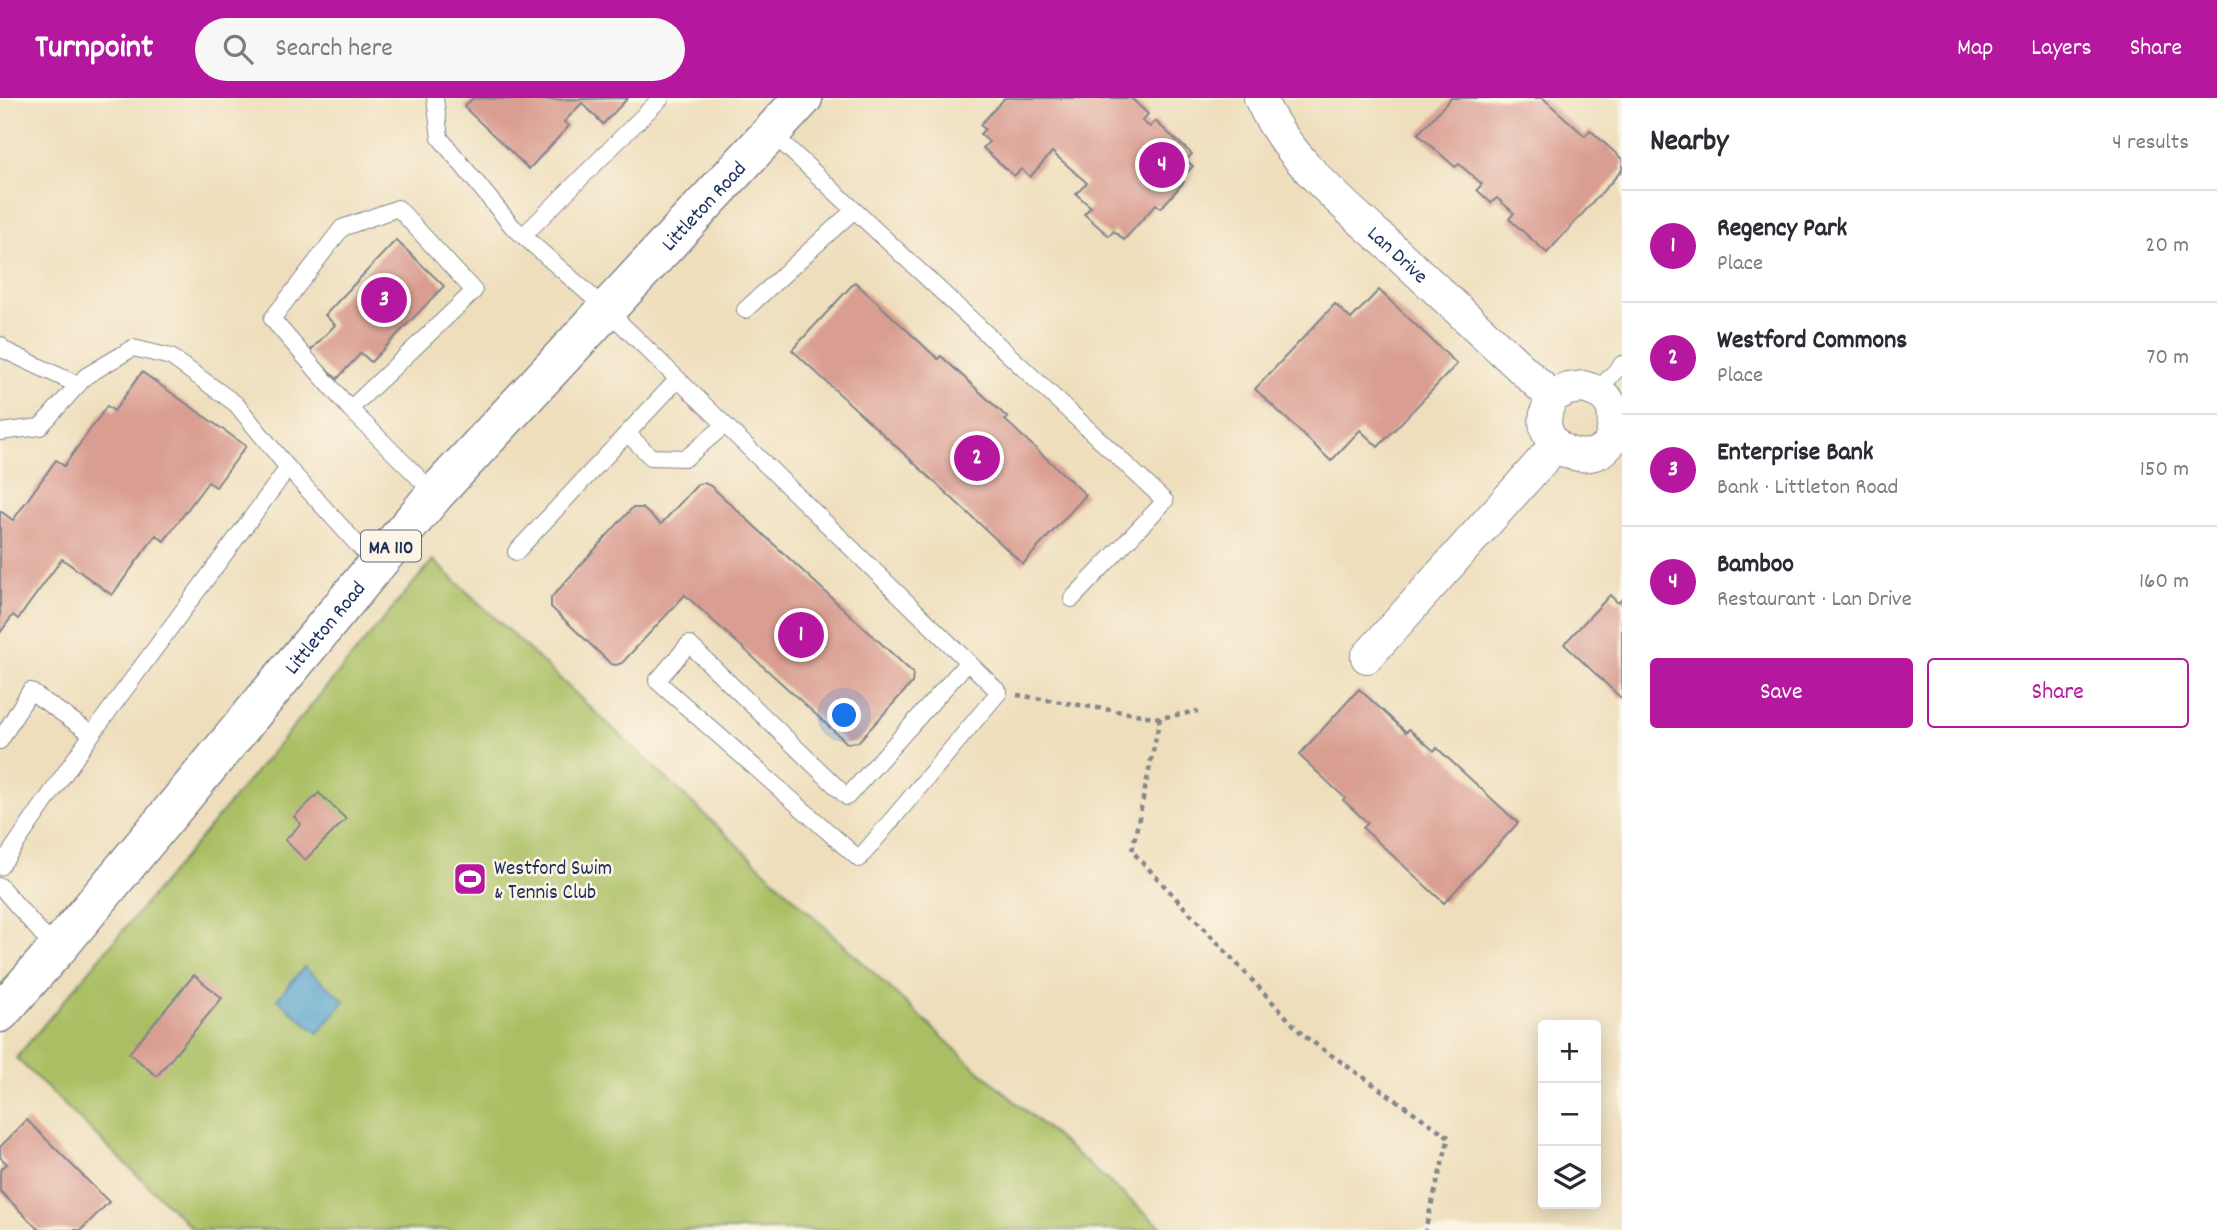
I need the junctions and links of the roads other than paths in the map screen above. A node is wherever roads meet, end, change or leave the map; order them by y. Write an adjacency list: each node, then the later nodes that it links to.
1 (435, 98): 7 (lane)
2 (661, 98): 7 (lane)
3 (803, 98): 5 (main road, Littleton Road / MA 110)
4 (1260, 98): 15 (street, Lan Drive)
5 (771, 132): 6 (lane); 8 (main road, Littleton Road / MA 110)
6 (854, 210): 9 (lane); 25 (lane)
7 (523, 236): 8 (lane)
8 (606, 310): 12 (lane); 22 (main road, Littleton Road / MA 110)
9 (745, 310)
10 (0, 345): 13 (lane)
11 (1622, 364): 14 (lane)
12 (678, 379): 17 (lane); 19 (lane)
13 (78, 385): 18 (lane); 21 (lane)
14 (1598, 390): 15 (street); 20 (street)
15 (1552, 397): 20 (street)
16 (350, 409): 16 (lane); 22 (lane)
17 (725, 425): 19 (lane); 27 (lane)
18 (0, 432)
19 (627, 433): 23 (lane)
20 (1556, 446): 26 (street)
21 (288, 468): 24 (lane); 28 (lane)
22 (435, 494): 24 (main road, Littleton Road / MA 110)
23 (516, 552)
24 (376, 565): 32 (main road, Littleton Road / MA 110)
25 (1072, 599)
26 (1367, 657)
27 (968, 662): 27 (lane)
28 (93, 734): 29 (lane); 30 (lane)
29 (0, 741)
30 (0, 867)
31 (0, 886): 32 (lane)
32 (57, 950): 33 (main road, Littleton Road / MA 110)
33 (0, 1013)

